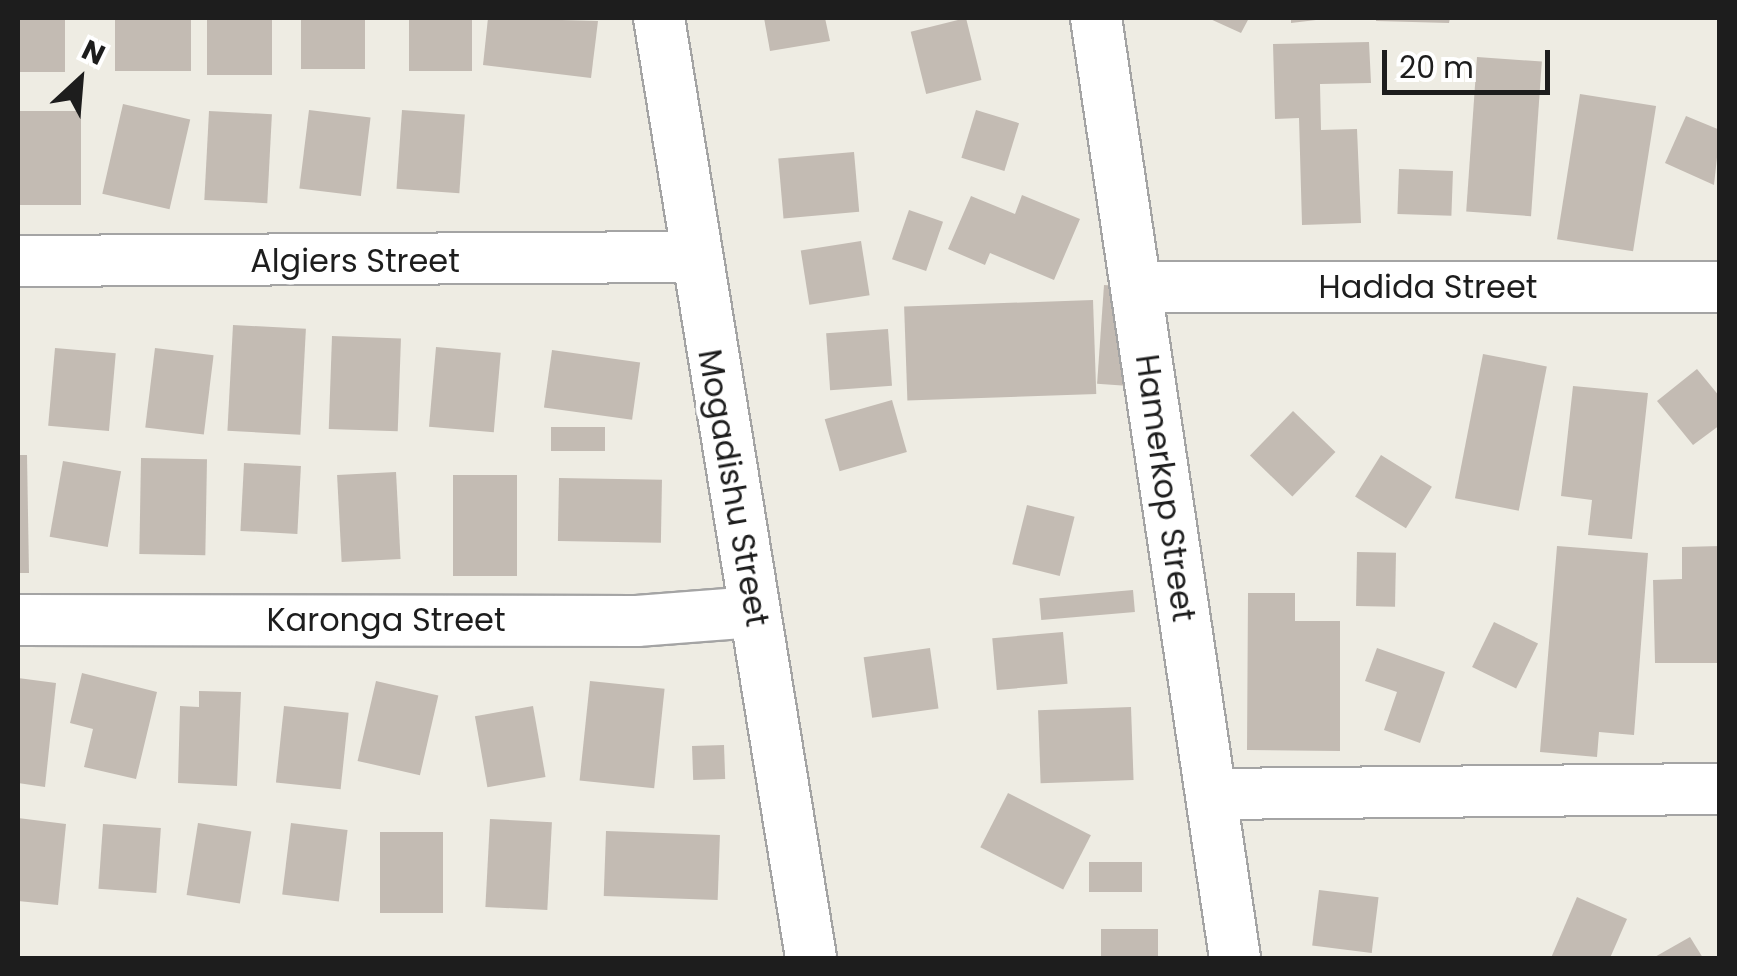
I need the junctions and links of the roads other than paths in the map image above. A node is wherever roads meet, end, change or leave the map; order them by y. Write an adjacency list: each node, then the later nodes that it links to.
1 (659, 18): 3 (street, Mogadishu Street)
2 (1096, 18): 5 (street, Hamerkop Street)
3 (694, 257): 4 (street, Algiers Street); 7 (street, Mogadishu Street)
4 (18, 261)
5 (1137, 288): 6 (street, Hadida Street); 10 (street, Hamerkop Street)
6 (1720, 288)
7 (754, 612): 8 (street, Karonga Street); 11 (street, Mogadishu Street)
8 (18, 620)
9 (1720, 788): 10 (street)
10 (1213, 794): 12 (street, Hamerkop Street)
11 (811, 958)
12 (1235, 958)

